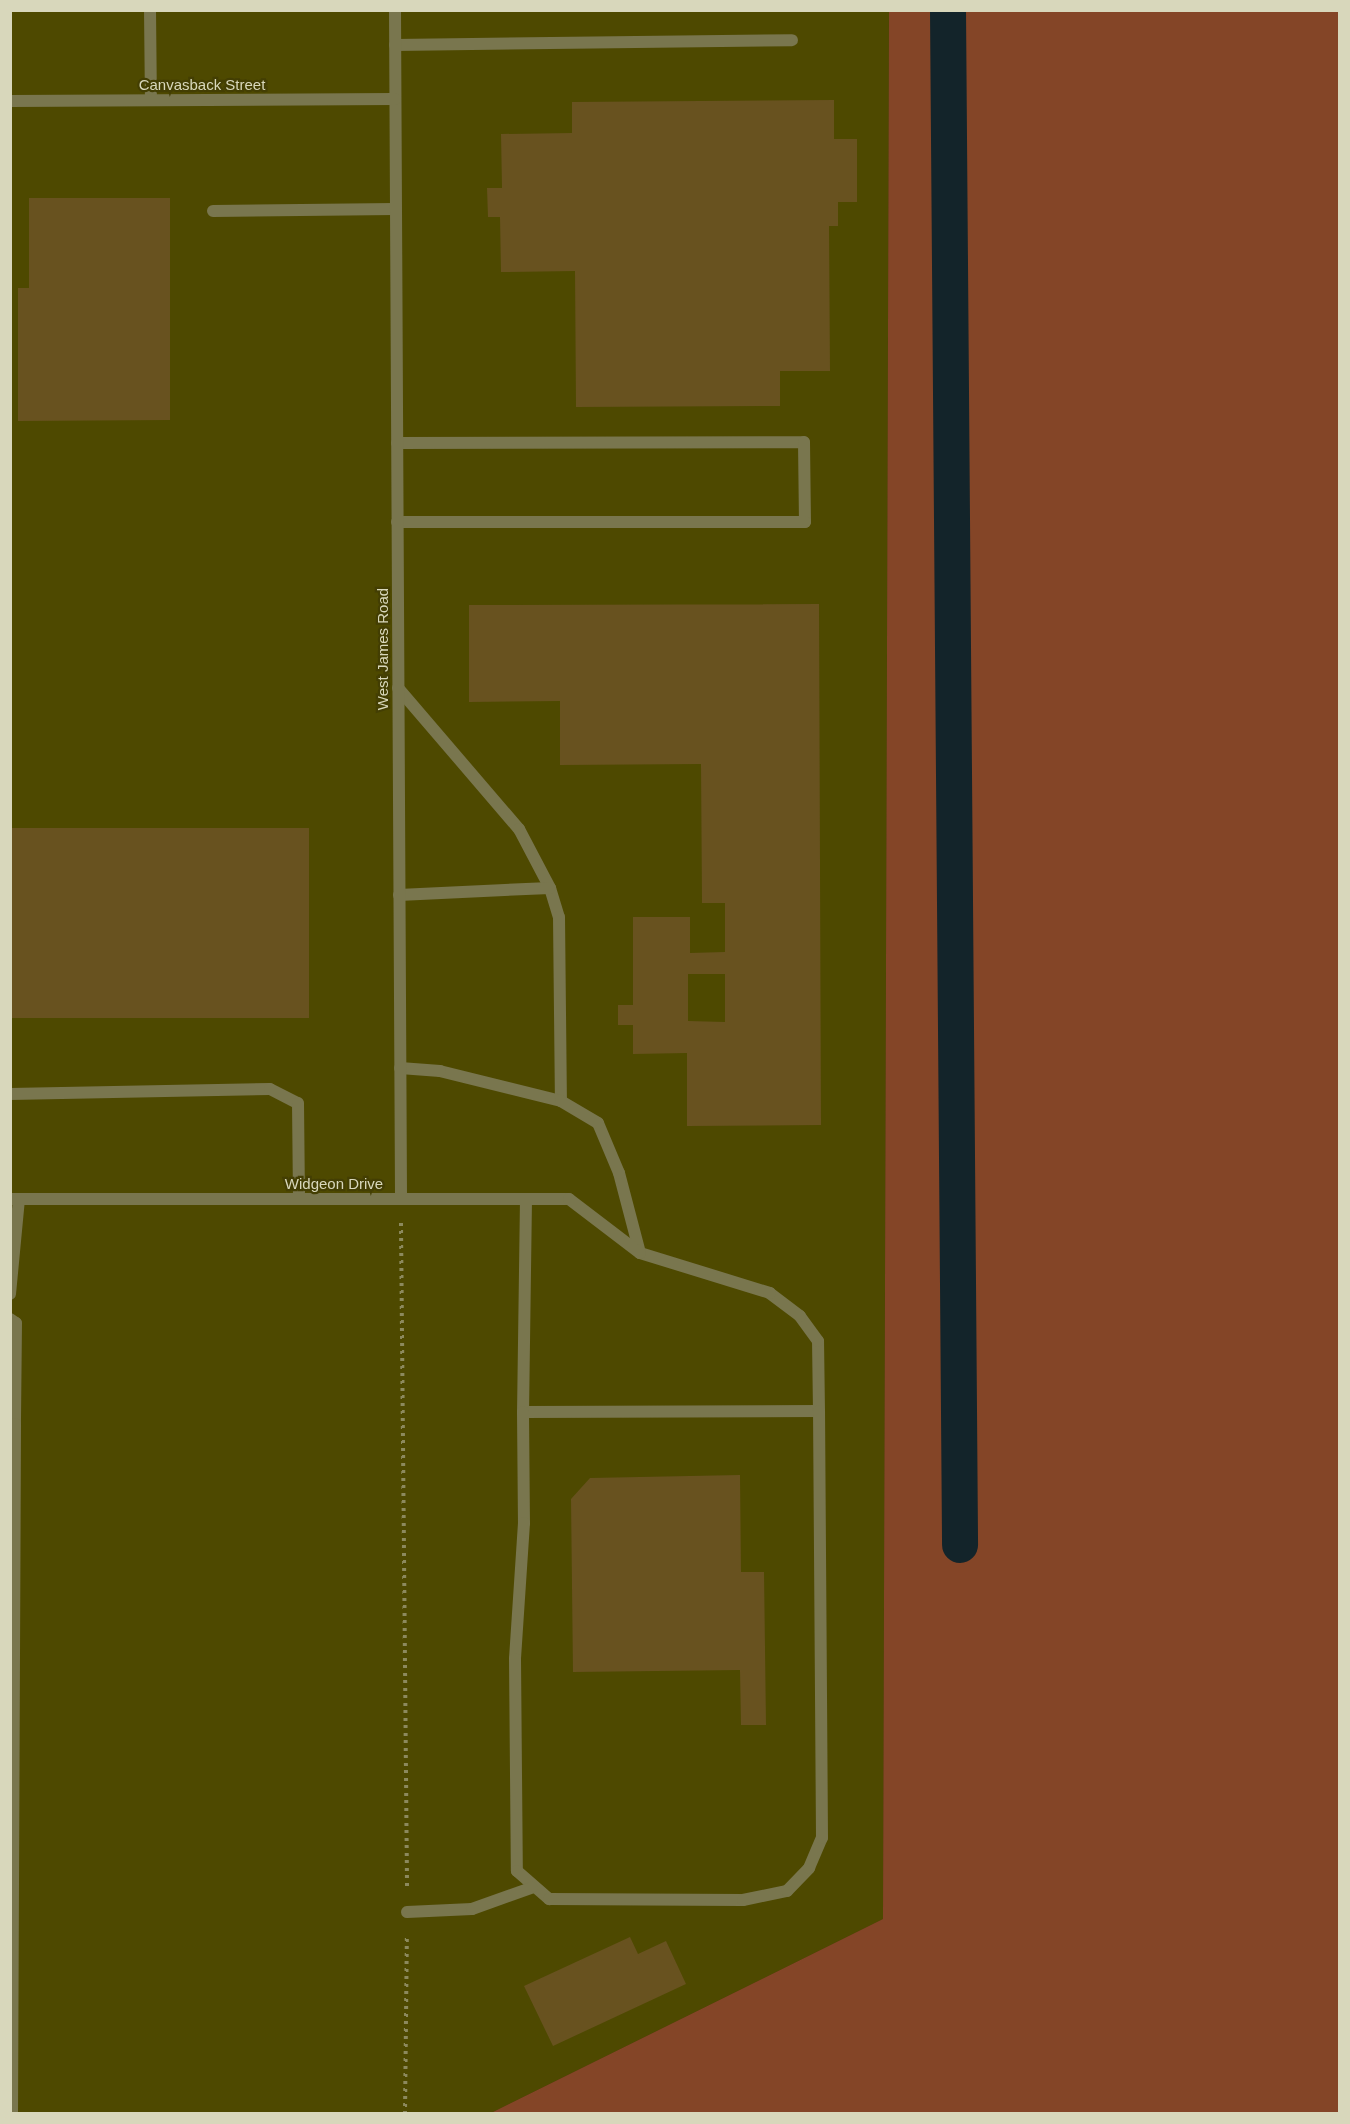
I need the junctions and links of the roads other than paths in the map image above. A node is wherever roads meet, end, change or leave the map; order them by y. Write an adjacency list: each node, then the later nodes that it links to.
1 (150, 10): 6 (street)
2 (395, 10): 4 (street, West James Road)
3 (792, 40): 4 (street)
4 (394, 45): 5 (street, West James Road)
5 (394, 99): 6 (street, Canvasback Street); 8 (street, West James Road)
6 (151, 100): 7 (street, Canvasback Street)
7 (10, 101)
8 (395, 209): 9 (street); 10 (street, West James Road)
9 (213, 211)
10 (397, 443): 11 (street, West James Road); 11 (street)
11 (397, 522): 12 (street, West James Road)
12 (398, 688): 13 (street); 14 (street, West James Road)
13 (550, 888): 14 (street); 17 (street)
14 (399, 895): 15 (street, West James Road)
15 (400, 1068): 17 (street); 18 (street, West James Road)
16 (10, 1094): 20 (street)
17 (561, 1101): 22 (street)
18 (401, 1198): 20 (street, Widgeon Drive); 21 (street, Widgeon Drive)
19 (15, 1199): 20 (street, Widgeon Drive); 23 (street)
20 (299, 1199)
21 (526, 1199): 22 (street, Widgeon Drive); 26 (street)
22 (640, 1253): 25 (street, Widgeon Drive)
23 (10, 1294)
24 (10, 1319): 27 (street)
25 (819, 1411): 26 (street); 28 (street, Widgeon Drive)
26 (524, 1412): 28 (street)
27 (13, 1424): 30 (street)
28 (531, 1888): 29 (street)
29 (407, 1912)
30 (12, 2114)

